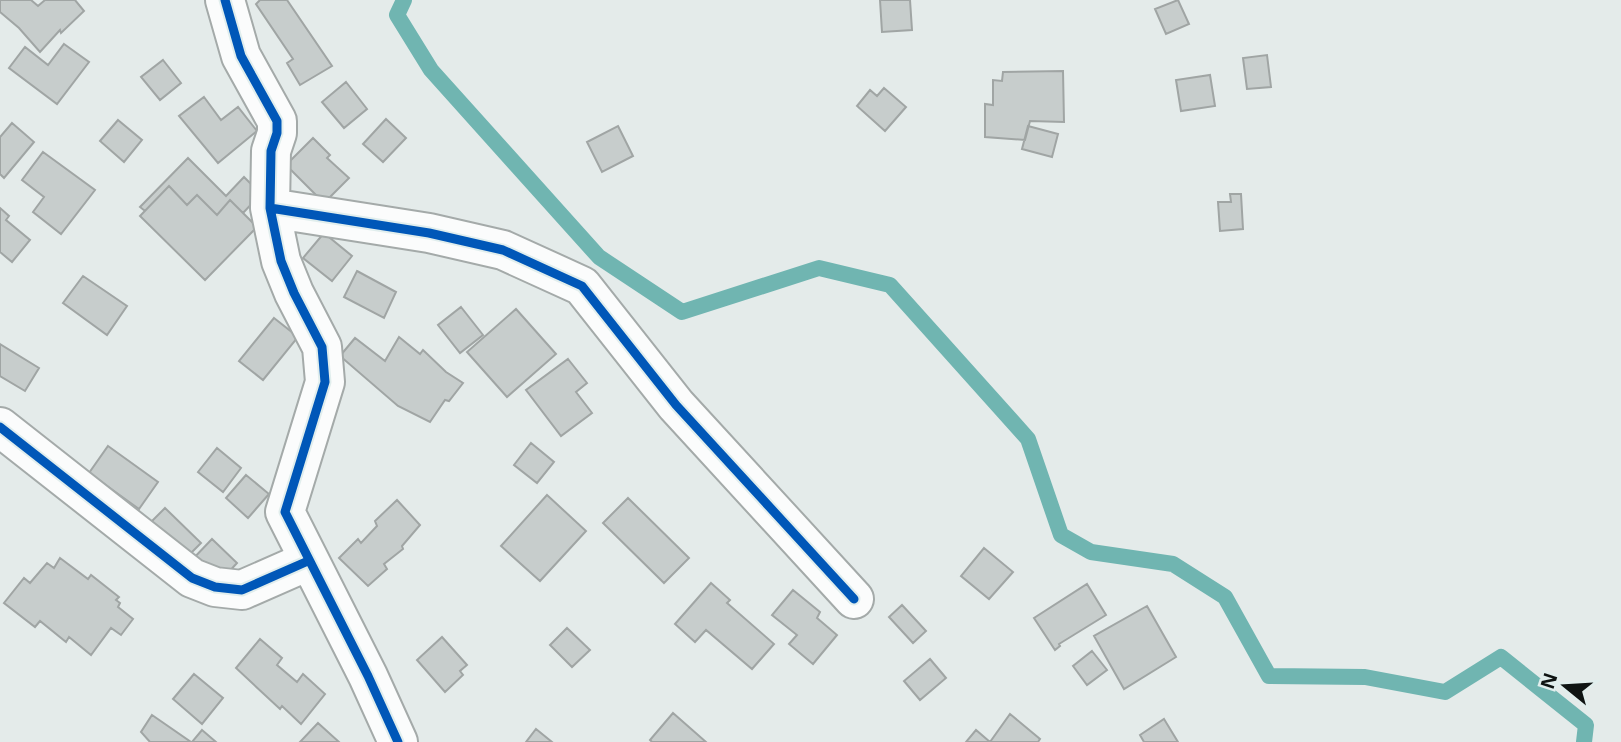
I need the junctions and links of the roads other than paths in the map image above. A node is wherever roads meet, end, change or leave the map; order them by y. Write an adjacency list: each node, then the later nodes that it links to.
1 (225, 0): 2 (street)
2 (270, 208): 4 (street); 5 (street)
3 (0, 427): 4 (street)
4 (308, 561): 6 (street)
5 (854, 599)
6 (398, 742)

